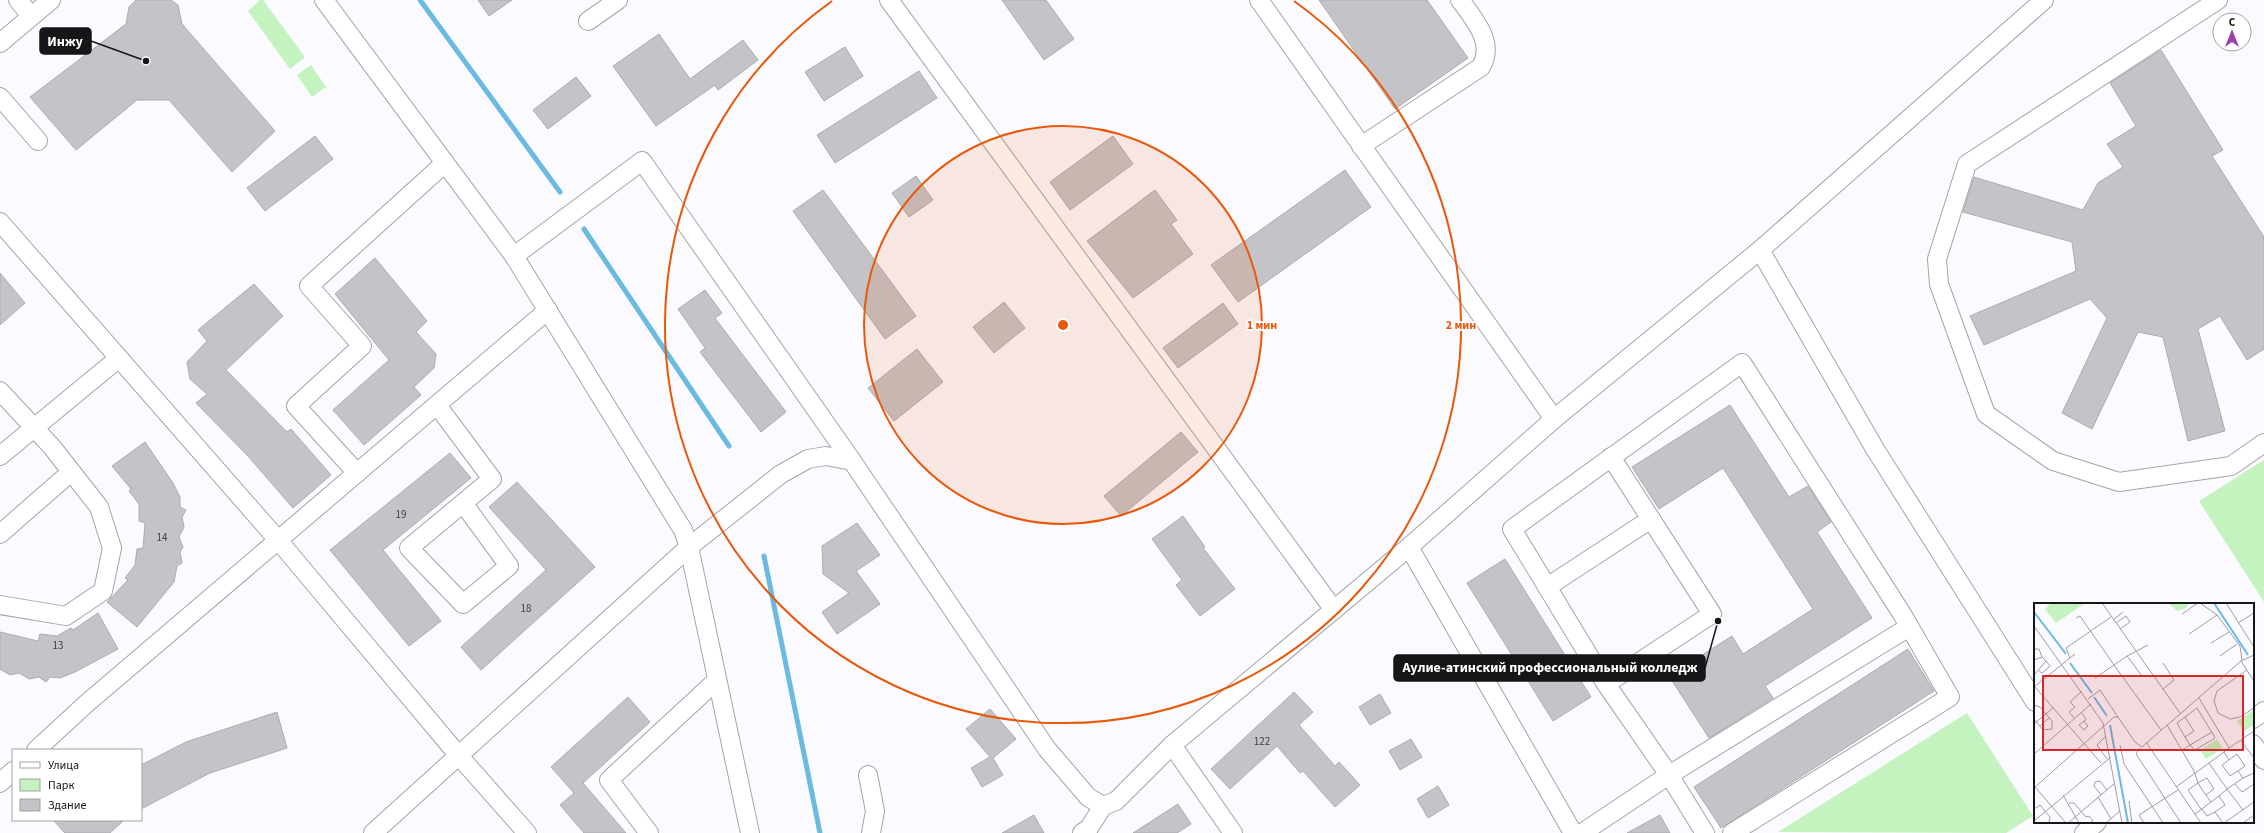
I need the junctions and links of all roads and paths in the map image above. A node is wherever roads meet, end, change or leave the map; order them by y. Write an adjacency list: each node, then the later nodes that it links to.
1 (18, 0): 10 (street)
2 (50, 0): 10 (street)
3 (324, 0): 16 (street)
4 (618, 0): 11 (street)
5 (890, 0): 40 (street)
6 (1259, 0): 15 (street)
7 (1460, 0): 15 (street)
8 (2044, 0): 18 (street)
9 (2218, 0): 26 (street)
10 (31, 16): 12 (street)
11 (588, 21)
12 (0, 43)
13 (0, 97): 14 (street)
14 (38, 141)
15 (1361, 146): 24 (street)
16 (444, 163): 19 (street); 31 (street)
17 (0, 222): 21 (street)
18 (1760, 250): 24 (street); 44 (street)
19 (514, 256): 20 (street); 29 (street)
20 (548, 310): 23 (street); 36 (street)
21 (119, 358): 25 (street); 35 (street)
22 (0, 391): 25 (street)
23 (437, 405): 31 (street); 32 (street)
24 (1554, 419): 37 (street)
25 (34, 428): 27 (street); 30 (street)
26 (2264, 443)
27 (0, 456)
28 (1611, 457): 33 (street); 38 (street); 41 (street)
29 (852, 461): 36 (street); 56 (street)
30 (72, 472): 34 (street); 39 (street)
31 (357, 473): 35 (street)
32 (463, 504): 32 (street)
33 (1651, 520): 38 (street); 43 (street)
34 (0, 534)
35 (278, 540): 49 (street); 50 (street)
36 (689, 547): 42 (street); 50 (street)
37 (1409, 547): 40 (street); 65 (street)
38 (1547, 587): 43 (street)
39 (0, 605)
40 (1334, 610): 47 (street)
41 (1909, 627): 54 (street); 68 (street)
42 (717, 680): 60 (street); 61 (street)
43 (1606, 684): 54 (street)
44 (2034, 700)
45 (2264, 711): 46 (street)
46 (2254, 718)
47 (1172, 745): 56 (street); 64 (street)
48 (2254, 745): 51 (street)
49 (37, 749)
50 (459, 756): 58 (street); 59 (street)
51 (2264, 760)
52 (12, 772): 55 (street)
53 (868, 775): 62 (street)
54 (1669, 775): 66 (street); 67 (street)
55 (0, 783)
56 (1103, 806): 63 (street)
57 (2096, 823): 69 (street)
58 (374, 833)
59 (527, 833)
60 (649, 833)
61 (750, 833)
62 (871, 833)
63 (1082, 833)
64 (1232, 833)
65 (1573, 833)
66 (1582, 833)
67 (1705, 833)
68 (1732, 833)
69 (2084, 833)

